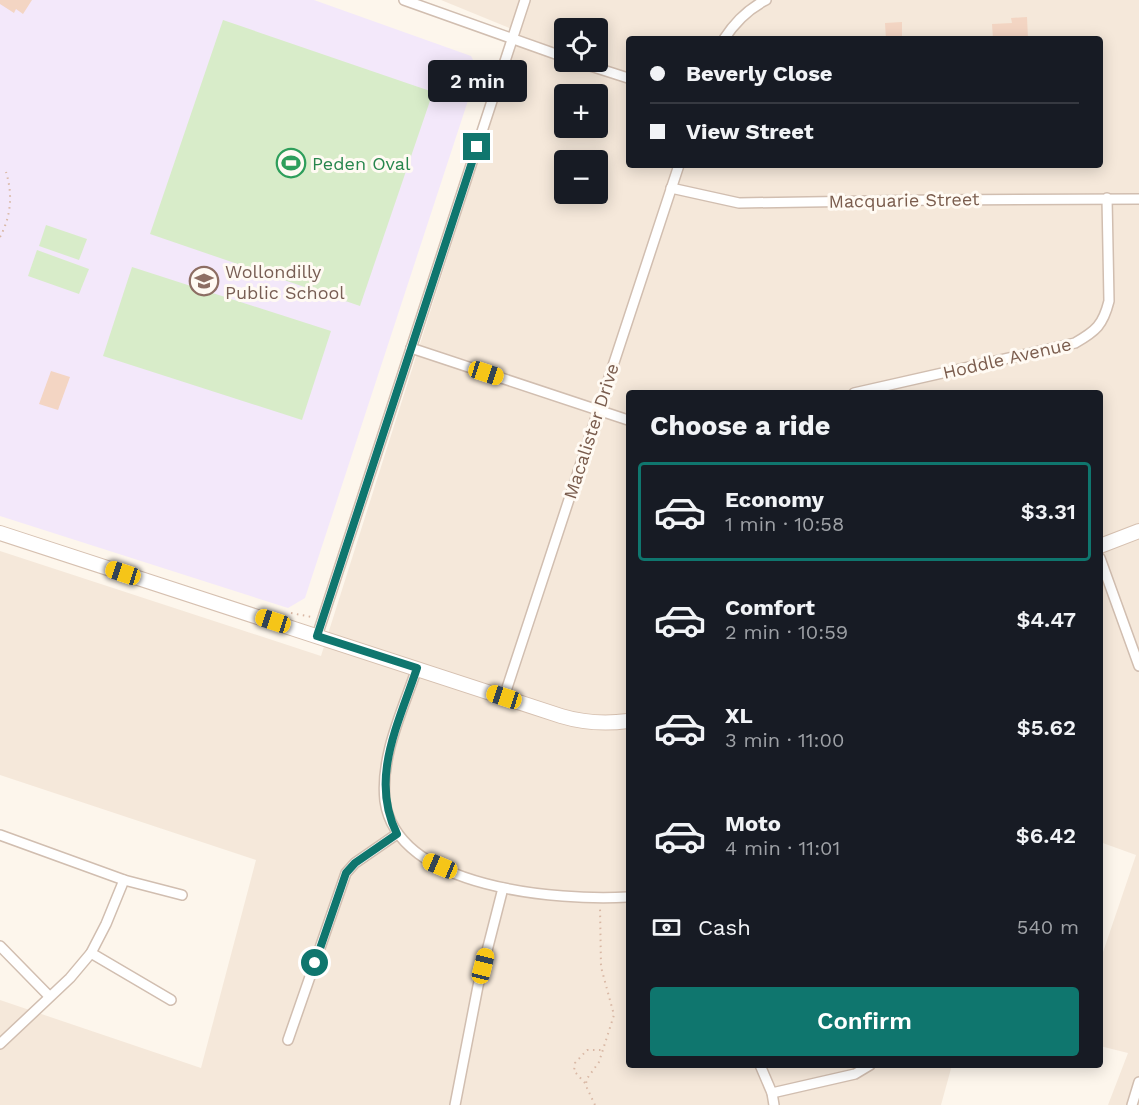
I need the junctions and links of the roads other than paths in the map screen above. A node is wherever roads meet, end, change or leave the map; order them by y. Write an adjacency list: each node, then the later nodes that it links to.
1 (404, 0): 5 (street)
2 (525, 0): 5 (street)
3 (766, 0): 4 (street)
4 (726, 36)
5 (512, 39): 6 (street); 13 (street)
6 (554, 54)
7 (608, 72): 8 (street)
8 (626, 77)
9 (678, 168): 10 (street, Macalister Drive)
10 (671, 188): 11 (street, Macquarie Street); 15 (street, Macalister Drive)
11 (1107, 198): 12 (street, Macquarie Street); 14 (street, Hoddle Avenue)
12 (1139, 199)
13 (411, 348): 15 (street); 21 (street)
14 (867, 390)
15 (598, 411): 16 (street); 24 (street, Macalister Drive)
16 (626, 419)
17 (1139, 531): 19 (street)
18 (0, 533): 21 (street)
19 (1103, 545)
20 (1103, 566): 22 (street)
21 (317, 636): 23 (street)
22 (1139, 666)
23 (417, 668): 24 (street); 26 (street)
24 (504, 697): 25 (street)
25 (626, 721)
26 (397, 834): 29 (street); 36 (street)
27 (0, 835): 28 (street)
28 (124, 880): 30 (street); 33 (street)
29 (503, 888): 31 (street); 42 (street)
30 (182, 895)
31 (626, 897)
32 (0, 946): 34 (street)
33 (91, 953): 34 (street); 35 (street)
34 (50, 996): 37 (street)
35 (171, 1000)
36 (288, 1040)
37 (0, 1044)
38 (761, 1068): 41 (street)
39 (865, 1068): 41 (street)
40 (1139, 1082): 44 (street)
41 (772, 1093): 43 (street)
42 (455, 1105)
43 (774, 1105)
44 (1132, 1105)

